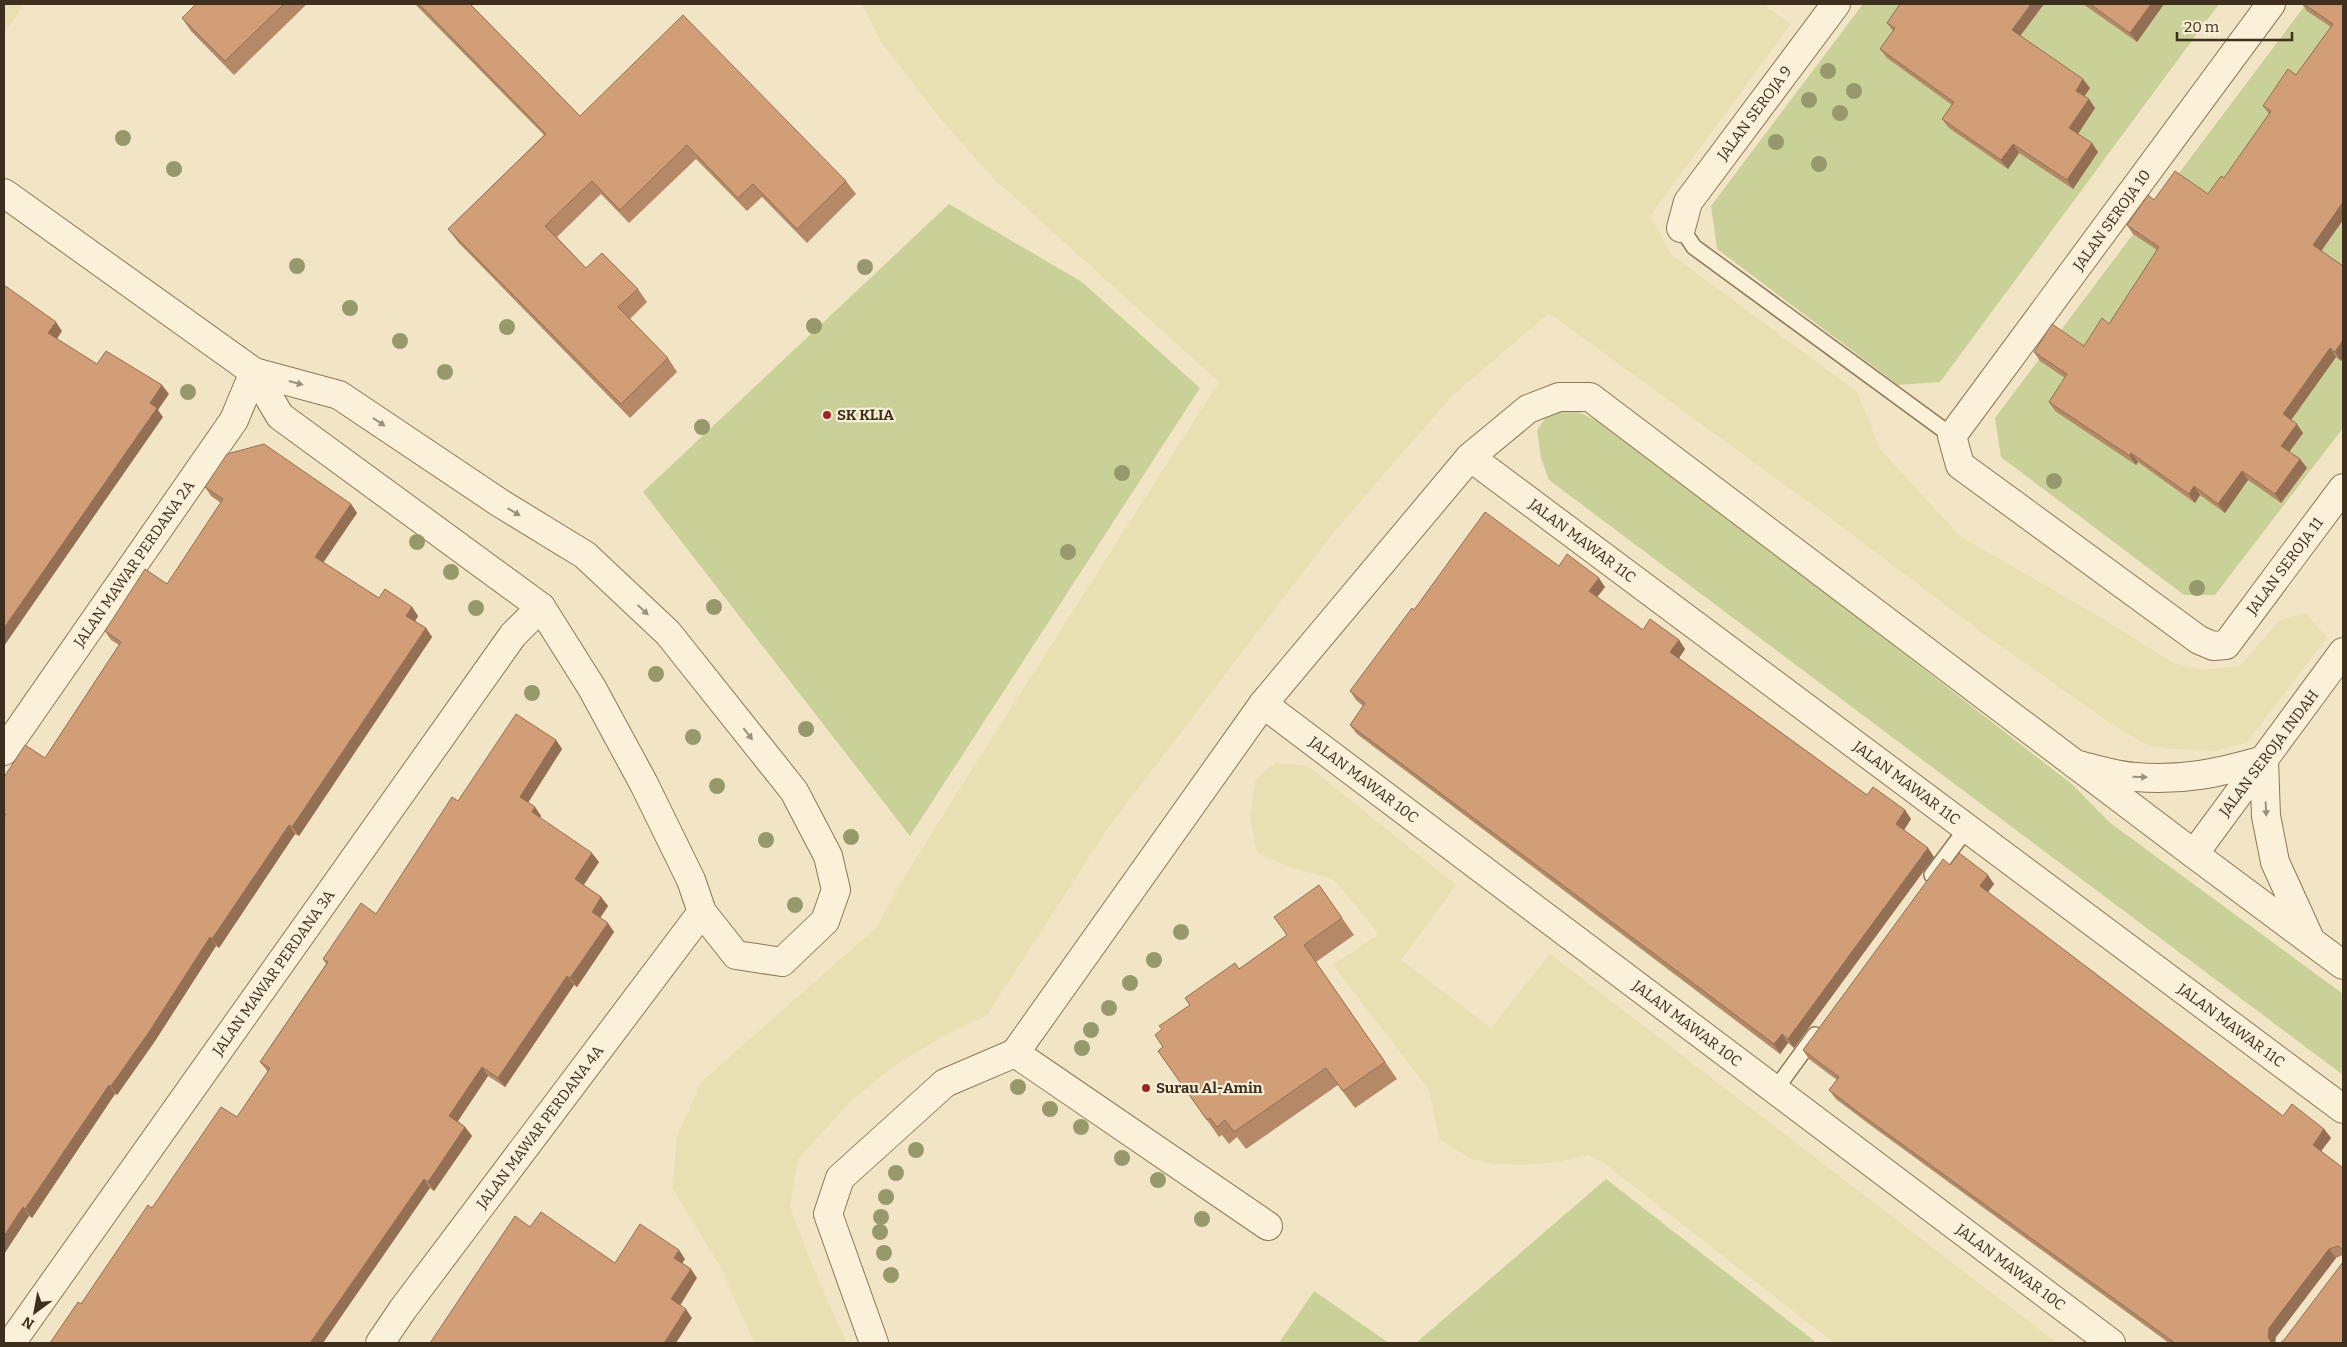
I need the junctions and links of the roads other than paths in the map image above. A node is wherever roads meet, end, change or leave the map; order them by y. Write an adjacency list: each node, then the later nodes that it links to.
1 (1836, 4): 4 (street, JALAN SEROJA 9)
2 (2271, 4): 6 (street, JALAN SEROJA 10)
3 (4, 193): 5 (street)
4 (1681, 228): 6 (lane)
5 (254, 372): 9 (street); 12 (street, JALAN MAWAR PERDANA 2A); 18 (street, one-way to 18)
6 (1952, 436): 8 (street, JALAN SEROJA 11)
7 (1470, 457): 11 (street); 14 (street); 15 (street, JALAN MAWAR 11C)
8 (2343, 488)
9 (541, 607): 18 (street); 26 (street, JALAN MAWAR PERDANA 3A)
10 (2343, 652): 13 (street, JALAN SEROJA INDAH)
11 (1263, 704): 22 (street); 23 (street, JALAN MAWAR 10C)
12 (4, 751)
13 (2264, 760): 14 (street, one-way to 13); 16 (street, JALAN SEROJA INDAH); 19 (street, one-way to 19)
14 (2075, 764): 16 (street)
15 (1967, 828): 17 (lane); 24 (street, JALAN MAWAR 11C)
16 (2194, 854): 19 (street)
17 (1926, 884)
18 (702, 912): 27 (street, JALAN MAWAR PERDANA 4A)
19 (2310, 940): 20 (street)
20 (2343, 965)
21 (1821, 1026): 23 (lane)
22 (1015, 1053): 25 (street); 28 (street)
23 (1775, 1090): 29 (street, JALAN MAWAR 10C)
24 (2343, 1108)
25 (1268, 1226)
26 (11, 1343)
27 (380, 1343)
28 (874, 1343)
29 (2111, 1343)

